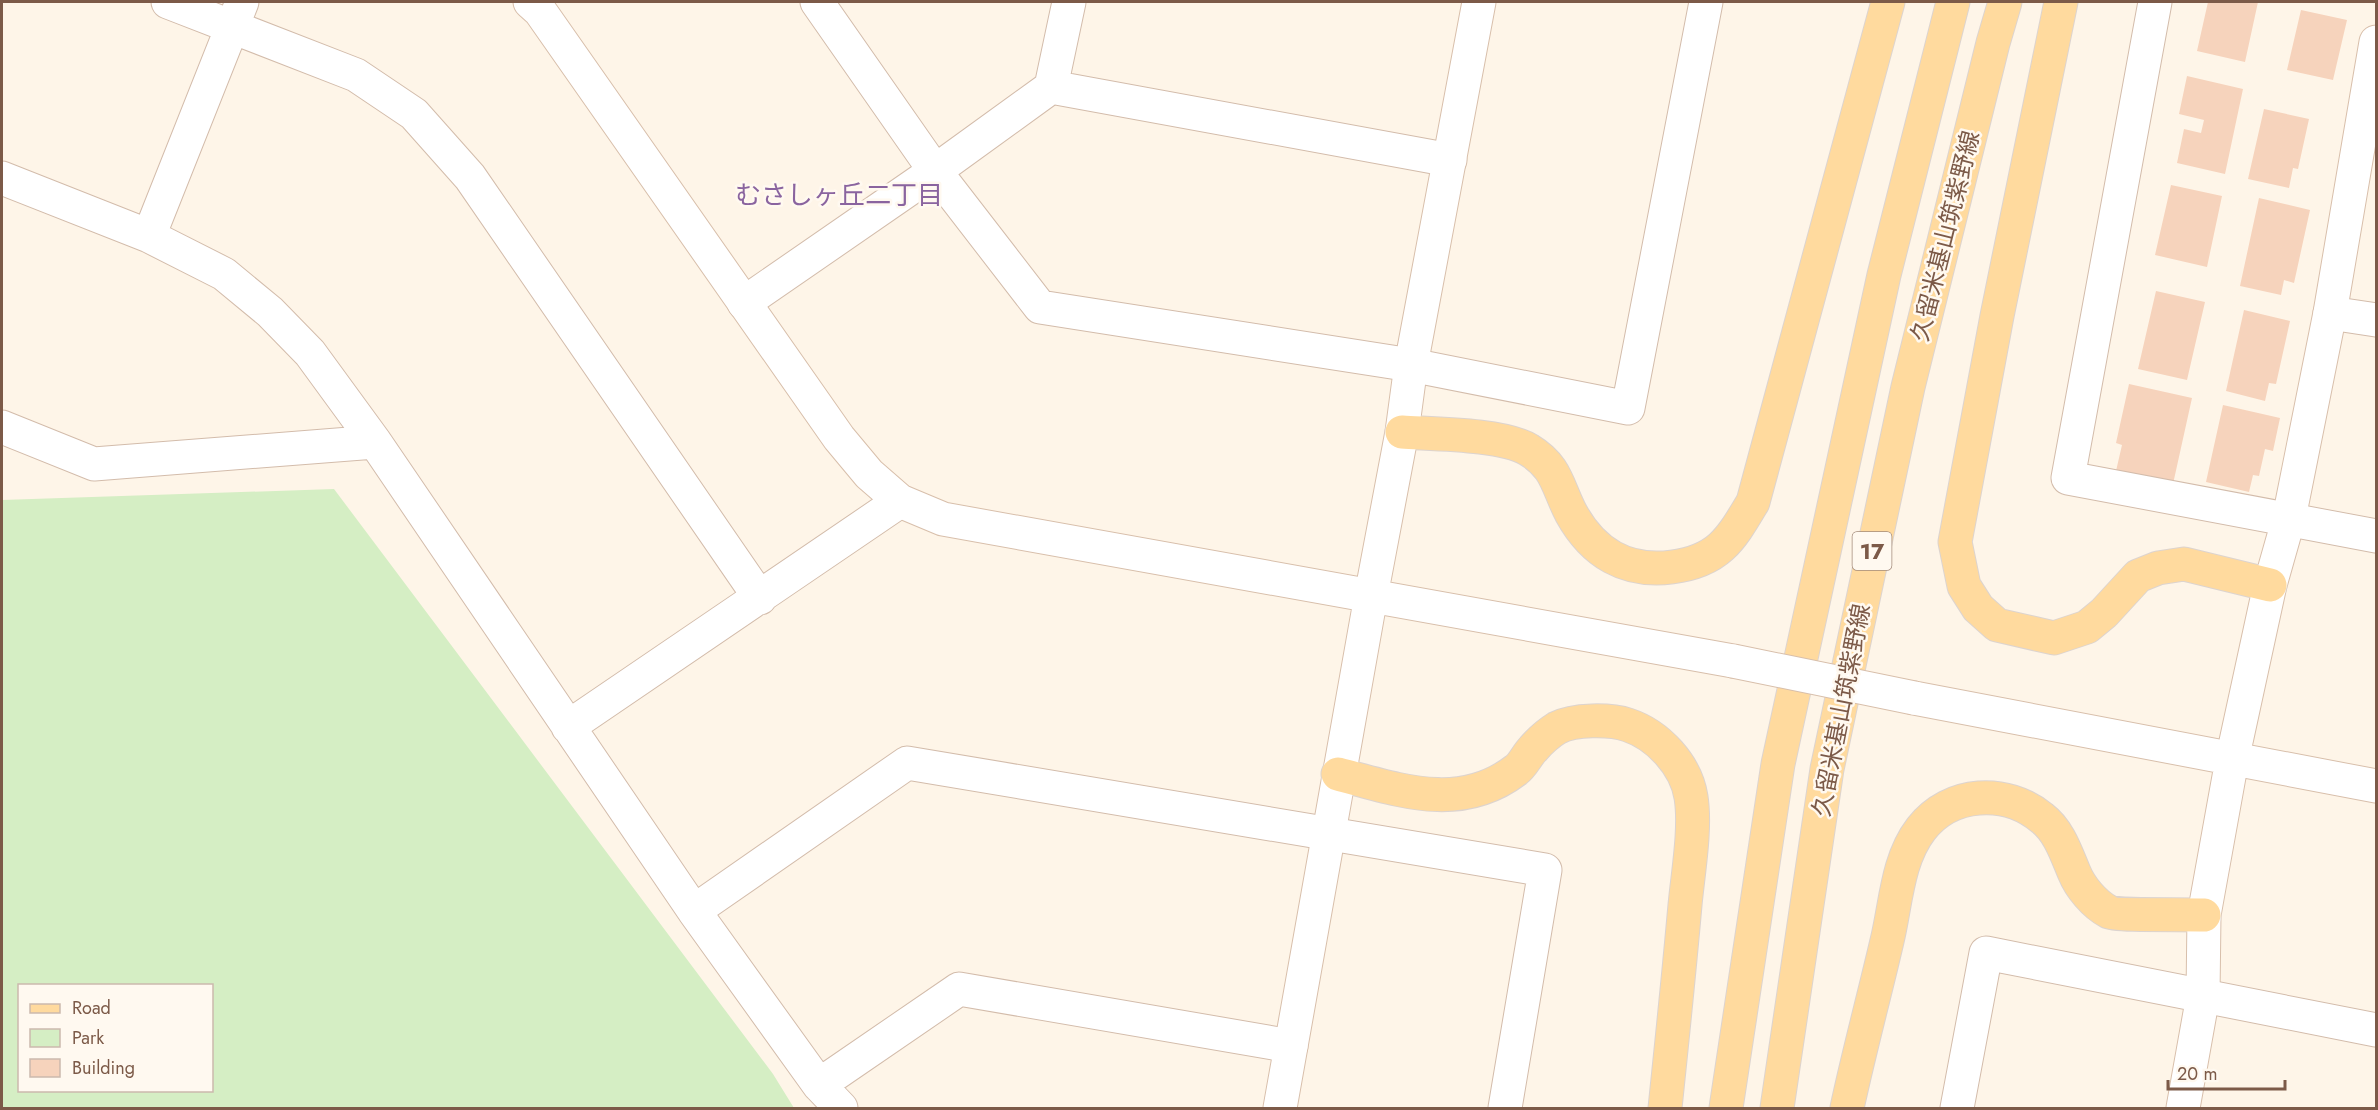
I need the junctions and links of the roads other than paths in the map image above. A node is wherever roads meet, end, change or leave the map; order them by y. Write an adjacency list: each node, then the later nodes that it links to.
1 (168, 2): 12 (street)
2 (530, 2): 19 (street)
3 (817, 2): 16 (street)
4 (1069, 2): 14 (street)
5 (1479, 2): 15 (street)
6 (1706, 2): 22 (street)
7 (1888, 2): 24 (main road)
8 (1953, 2): 47 (main road, 久留米基山筑紫野線 / 17)
9 (2005, 2): 48 (main road, 久留米基山筑紫野線 / 17)
10 (2061, 2): 29 (main road)
11 (2155, 2): 27 (street)
12 (237, 14): 18 (street); 31 (street)
13 (2376, 42): 20 (street)
14 (1051, 87): 15 (street); 16 (street)
15 (1450, 160): 22 (street)
16 (935, 171): 19 (street); 22 (street)
17 (2, 178): 18 (street)
18 (149, 236): 25 (street)
19 (744, 303): 26 (street)
20 (2330, 313): 21 (street); 27 (street)
21 (2376, 320)
22 (1411, 365): 24 (street)
23 (2, 427): 25 (street)
24 (1402, 432): 30 (street)
25 (375, 442): 32 (street)
26 (900, 501): 30 (street); 31 (street)
27 (2289, 518): 28 (street); 29 (street)
28 (2376, 536)
29 (2270, 585): 33 (street)
30 (1371, 596): 33 (street, bridge); 34 (street)
31 (760, 598): 32 (street)
32 (568, 727): 37 (street)
33 (2232, 760): 35 (street); 38 (street)
34 (1338, 774): 36 (street); 46 (main road)
35 (2376, 786)
36 (1329, 835): 37 (street); 41 (street); 45 (street)
37 (694, 911): 42 (street)
38 (2204, 915): 39 (street); 49 (main road)
39 (2203, 996): 40 (street); 50 (street); 51 (street)
40 (2376, 1030)
41 (1291, 1046): 42 (street); 44 (street)
42 (819, 1084): 43 (street)
43 (841, 1108)
44 (1280, 1108)
45 (1505, 1108)
46 (1665, 1108)
47 (1726, 1108)
48 (1778, 1108)
49 (1847, 1108)
50 (1957, 1108)
51 (2183, 1108)

